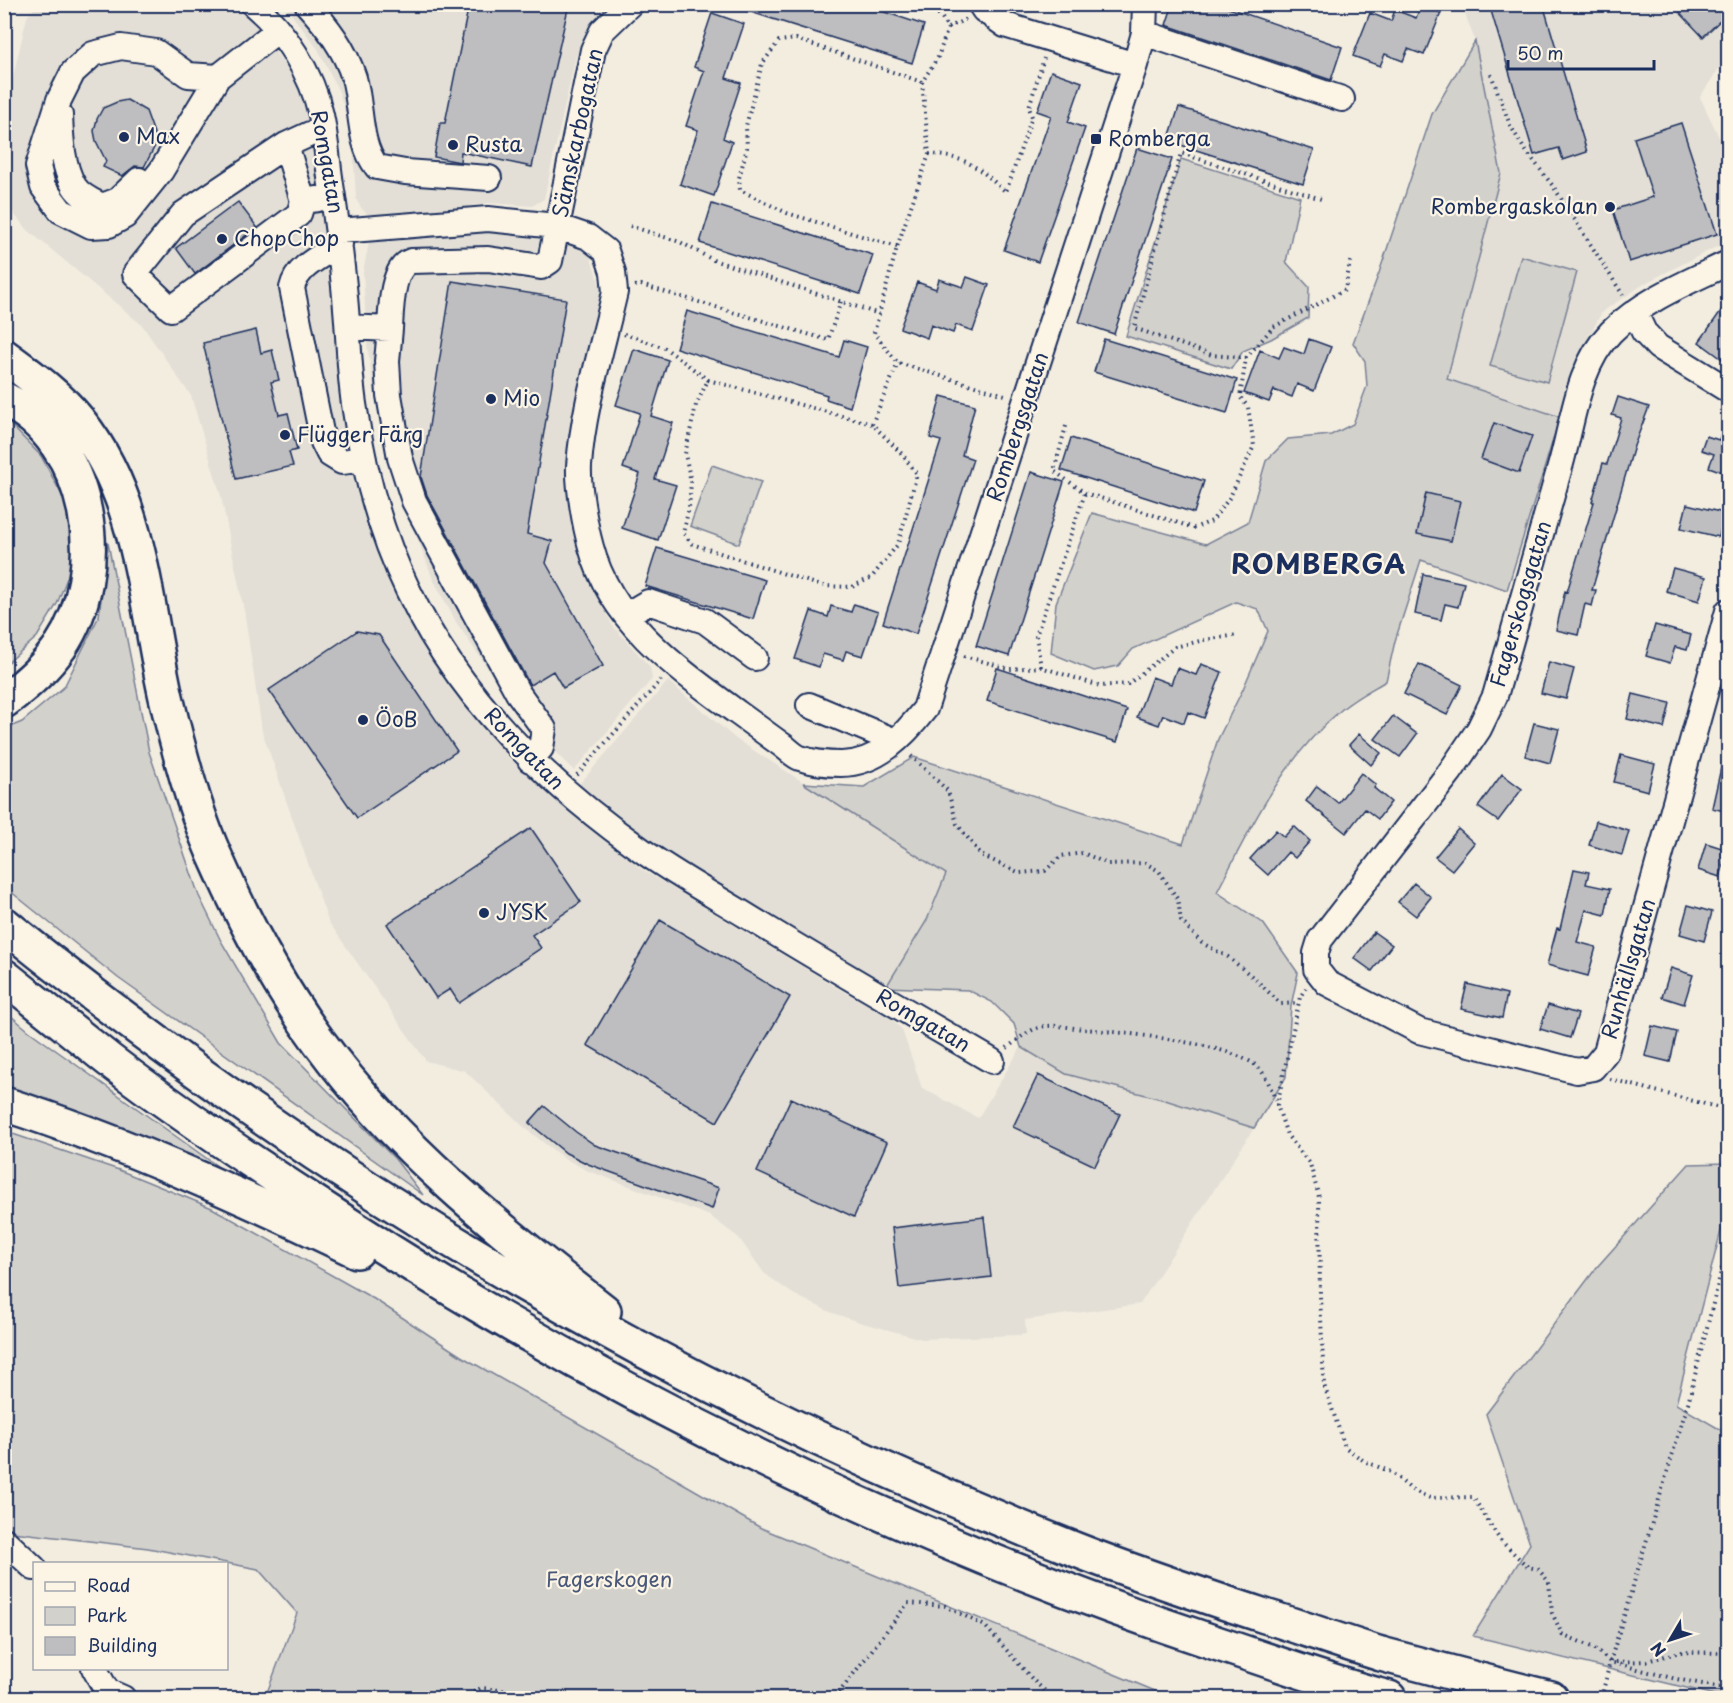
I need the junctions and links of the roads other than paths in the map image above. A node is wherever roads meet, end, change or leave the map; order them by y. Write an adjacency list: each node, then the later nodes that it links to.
1 (307, 4): 10 (street)
2 (630, 4): 16 (street, Sämskarbogatan)
3 (980, 4): 7 (street)
4 (1145, 4): 6 (street, Rombergsgatan)
5 (266, 13): 8 (street); 11 (street, Romgatan)
6 (1144, 33): 7 (street, Rombergsgatan); 9 (street)
7 (1136, 65): 31 (street, Rombergsgatan)
8 (219, 77): 8 (street)
9 (1342, 99)
10 (359, 103): 11 (street); 13 (street)
11 (322, 121): 12 (street); 14 (street, Romgatan)
12 (286, 145): 15 (street); 15 (street)
13 (489, 178)
14 (333, 197): 15 (street); 17 (street, Romgatan)
15 (303, 201)
16 (556, 226): 17 (street, Romgatan); 21 (street); 27 (street, Sämskarbogatan)
17 (339, 238): 20 (street, Romgatan); 25 (street)
18 (1728, 263): 19 (street, Fagerskogsgatan)
19 (1635, 313): 23 (street); 37 (street, Fagerskogsgatan)
20 (348, 327): 21 (street); 25 (street, Romgatan)
21 (390, 329): 33 (street)
22 (8, 360): 40 (highway)
23 (1728, 390)
24 (4, 399): 29 (highway)
25 (364, 459): 33 (street, Romgatan)
26 (1728, 611): 37 (street, Runhällsgatan)
27 (626, 615): 28 (street); 32 (street, Sämskarbogatan)
28 (755, 658)
29 (4, 701)
30 (809, 705): 31 (street)
31 (896, 741): 32 (street, Rombergsgatan)
32 (800, 758)
33 (530, 760): 36 (street, Romgatan)
34 (4, 924): 40 (highway)
35 (4, 976): 39 (highway)
36 (992, 1061)
37 (1593, 1068)
38 (4, 1104): 39 (highway)
39 (518, 1329): 45 (highway)
40 (688, 1375): 46 (highway)
41 (4, 1540): 42 (street)
42 (33, 1567)
43 (95, 1670): 44 (street)
44 (123, 1698)
45 (1389, 1698)
46 (1551, 1698)

